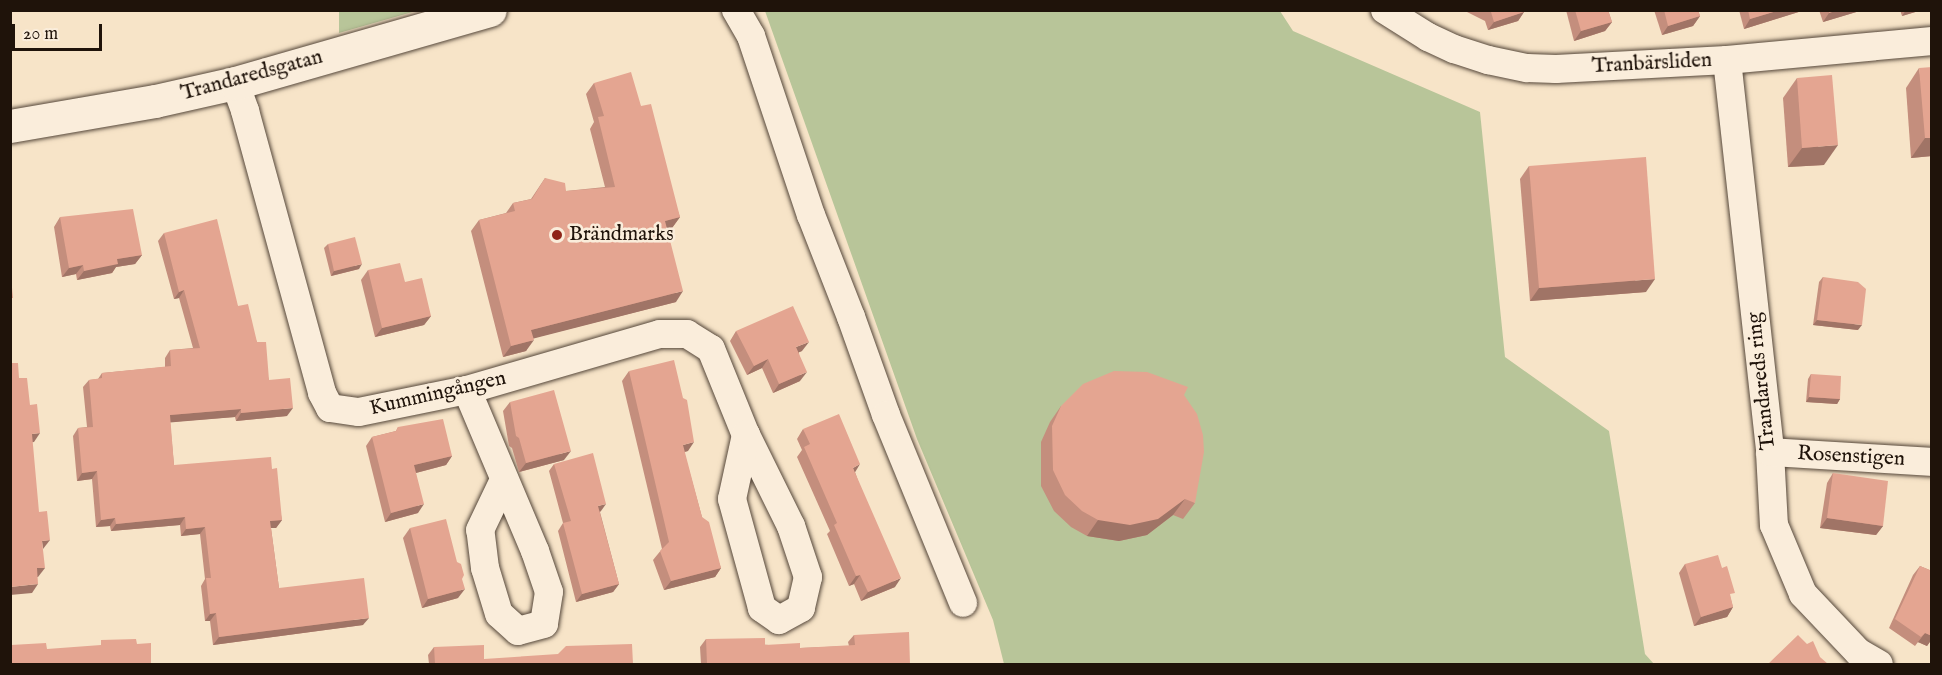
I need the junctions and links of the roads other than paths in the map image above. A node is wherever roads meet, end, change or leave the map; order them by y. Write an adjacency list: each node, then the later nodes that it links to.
1 (490, 10): 6 (street, Trandaredsgatan)
2 (736, 10): 13 (street)
3 (1385, 10): 5 (street, Tranbärsliden)
4 (1932, 41): 5 (street, Tranbärsliden)
5 (1727, 60): 10 (street, Trandareds ring)
6 (235, 83): 7 (street, Trandaredsgatan); 8 (street, Kummingången)
7 (10, 126)
8 (467, 390): 9 (street, Kummingången); 12 (street)
9 (746, 435): 9 (street, Kummingången)
10 (1770, 452): 11 (street, Rosenstigen); 14 (street, Trandareds ring)
11 (1932, 462)
12 (504, 480)
13 (963, 603)
14 (1879, 664)

